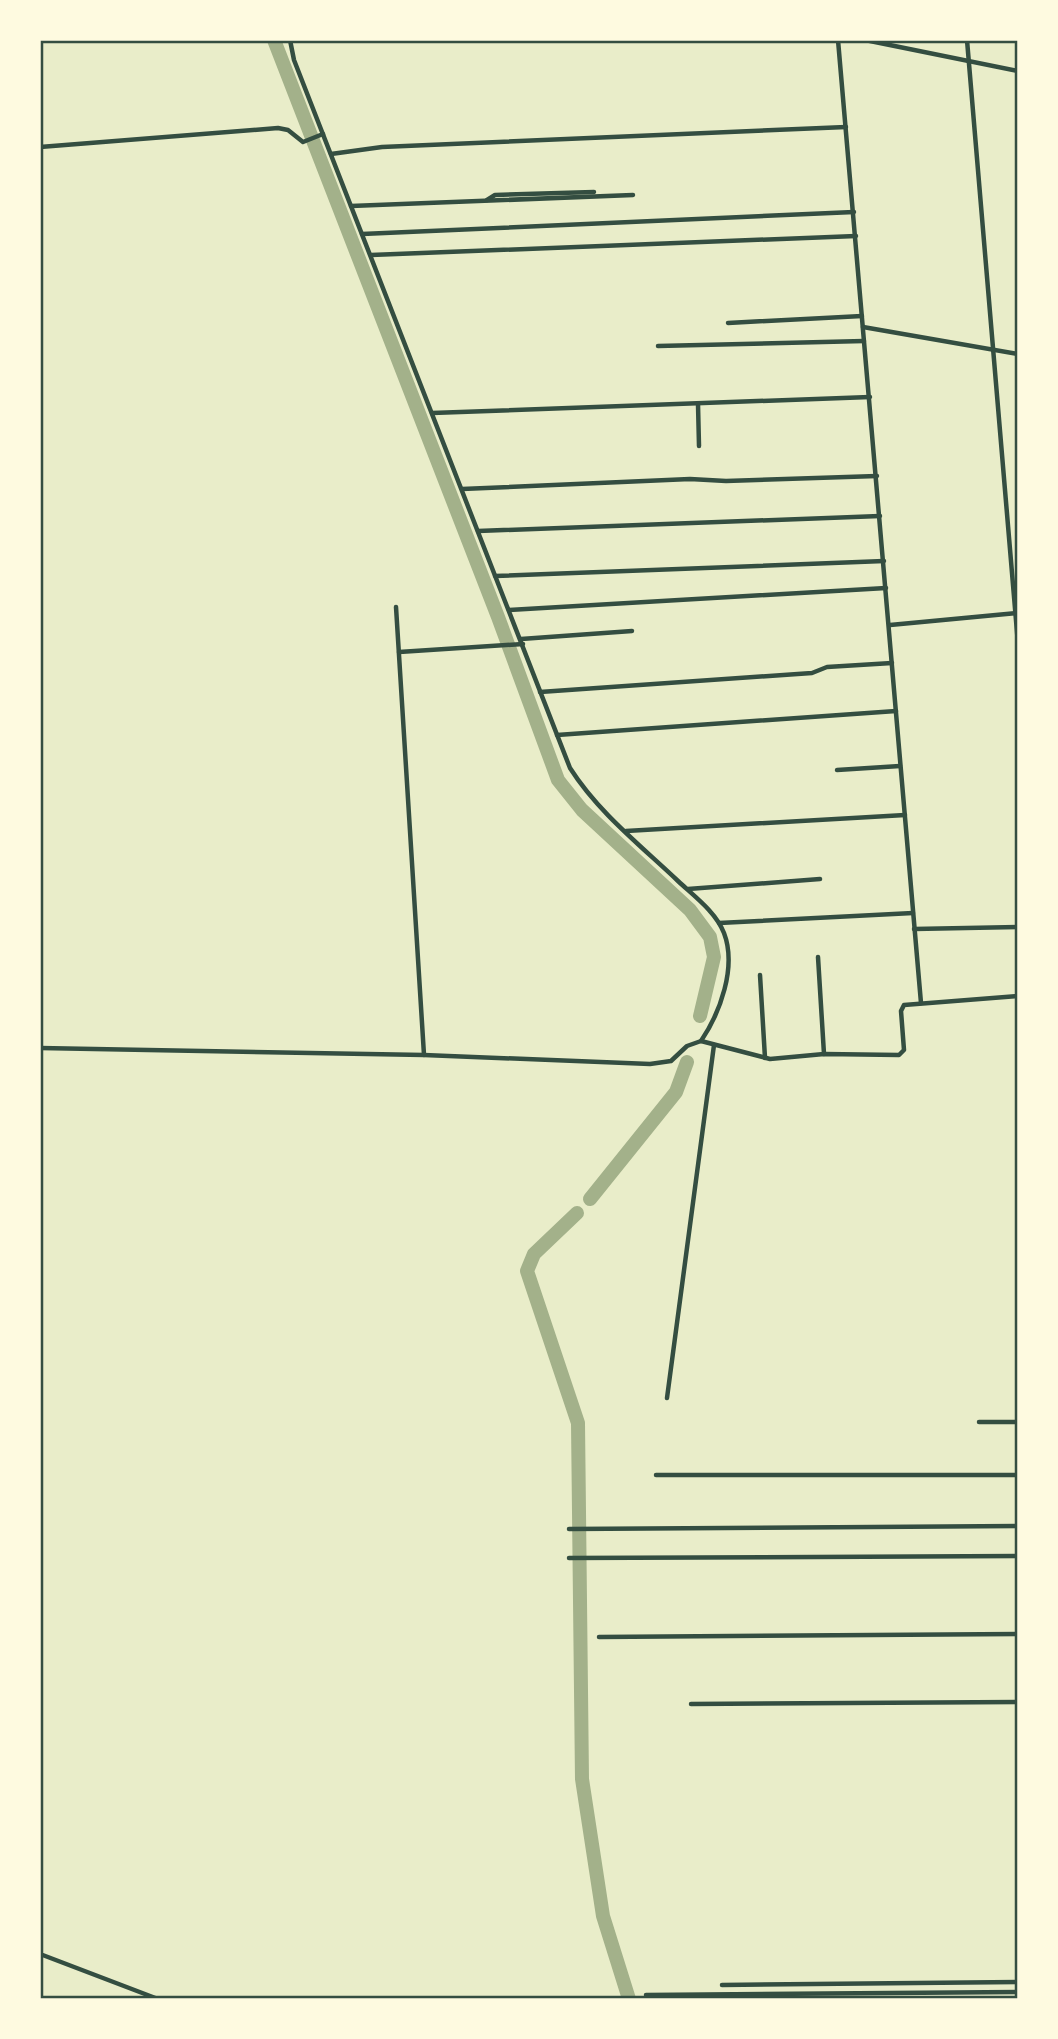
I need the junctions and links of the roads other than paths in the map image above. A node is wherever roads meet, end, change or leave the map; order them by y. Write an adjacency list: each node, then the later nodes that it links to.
1 (289, 40): 8 (street)
2 (838, 40): 7 (street)
3 (865, 40): 5 (street)
4 (967, 40): 5 (street)
5 (969, 61): 6 (street); 24 (street)
6 (1018, 71)
7 (846, 127): 10 (street); 15 (street)
8 (321, 135): 9 (street); 10 (street)
9 (40, 147)
10 (331, 154): 14 (street)
11 (594, 192): 13 (street)
12 (633, 195): 13 (street)
13 (487, 201): 14 (street)
14 (351, 206): 16 (street)
15 (854, 212): 16 (street); 17 (street)
16 (362, 234): 18 (street)
17 (856, 236): 18 (street); 19 (street)
18 (370, 255): 28 (street)
19 (862, 316): 20 (street); 21 (street)
20 (728, 323)
21 (863, 327): 22 (street); 24 (street)
22 (864, 341): 23 (street); 26 (street)
23 (658, 346)
24 (992, 350): 25 (street); 39 (street)
25 (1018, 354)
26 (870, 397): 27 (street); 30 (street)
27 (698, 404): 28 (street); 29 (street)
28 (432, 413): 31 (street)
29 (699, 446)
30 (877, 476): 31 (street); 32 (street)
31 (462, 489): 33 (street)
32 (880, 516): 33 (street); 34 (street)
33 (478, 531): 35 (street)
34 (884, 561): 35 (street); 36 (street)
35 (495, 576): 38 (street)
36 (887, 588): 38 (street); 40 (street)
37 (396, 607): 44 (street)
38 (509, 610): 42 (street)
39 (1016, 613): 40 (street); 43 (street)
40 (890, 625): 45 (street)
41 (632, 631): 42 (street)
42 (522, 641): 44 (street); 46 (street)
43 (1018, 644)
44 (399, 652): 67 (street)
45 (892, 663): 46 (street); 47 (street)
46 (540, 692): 48 (street)
47 (896, 711): 48 (street); 49 (street)
48 (557, 735): 52 (street)
49 (901, 766): 50 (street); 51 (street)
50 (837, 770)
51 (905, 815): 52 (street); 55 (street)
52 (625, 831): 54 (street)
53 (820, 879): 54 (street)
54 (687, 890): 56 (street)
55 (913, 913): 56 (street); 58 (street)
56 (719, 923): 63 (street)
57 (1018, 927): 58 (street)
58 (914, 929): 62 (street)
59 (818, 957): 66 (street)
60 (761, 975): 68 (street)
61 (1018, 996): 62 (street)
62 (921, 1003): 66 (street)
63 (701, 1041): 64 (street); 67 (street)
64 (714, 1045): 68 (street); 69 (street)
65 (40, 1048): 67 (street)
66 (824, 1054): 68 (street)
67 (424, 1055)
68 (765, 1058)
69 (667, 1398)
70 (979, 1422): 71 (street)
71 (1018, 1422)
72 (656, 1475): 73 (street)
73 (1018, 1475)
74 (1018, 1526): 75 (street)
75 (569, 1529)
76 (1018, 1556): 77 (street)
77 (569, 1558)
78 (1018, 1634): 79 (street)
79 (599, 1637)
80 (1018, 1702): 81 (street)
81 (691, 1704)
82 (40, 1954): 87 (street)
83 (1018, 1982): 84 (street)
84 (722, 1985)
85 (1018, 1992): 86 (street)
86 (646, 1995)
87 (158, 1999)

